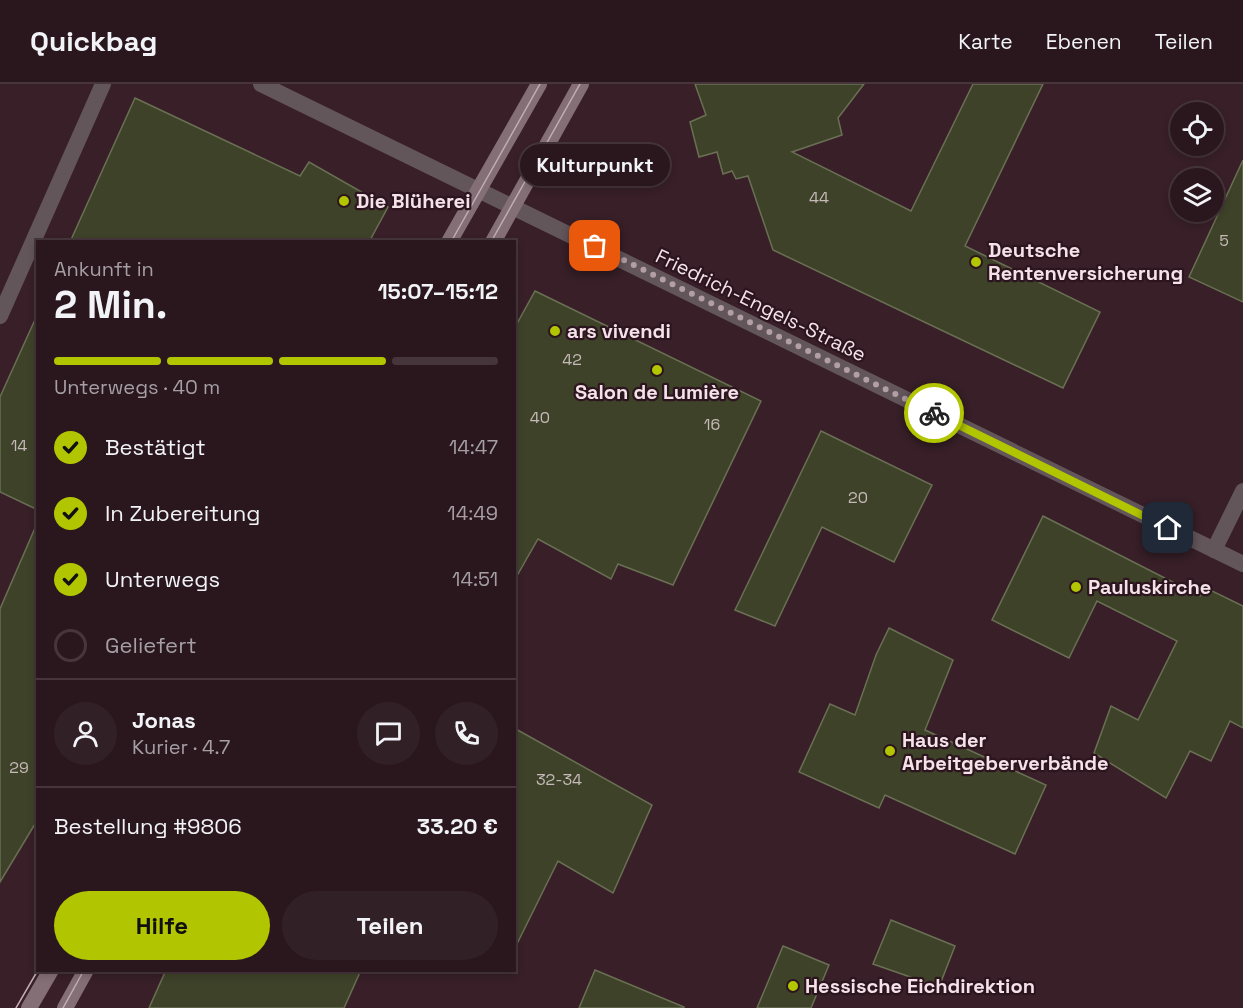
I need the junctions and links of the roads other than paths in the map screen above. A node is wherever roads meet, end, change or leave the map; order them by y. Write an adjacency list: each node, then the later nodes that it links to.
1 (103, 84): 9 (street)
2 (261, 84): 5 (street, Friedrich-Engels-Straße)
3 (539, 84): 5 (main road)
4 (581, 84): 6 (main road)
5 (479, 190): 6 (street, Friedrich-Engels-Straße); 7 (main road)
6 (512, 207): 8 (main road); 11 (street, Friedrich-Engels-Straße)
7 (450, 240)
8 (494, 240)
9 (0, 316)
10 (1243, 490): 11 (street)
11 (1214, 550): 12 (street, Friedrich-Engels-Straße)
12 (1243, 564)
13 (50, 972): 15 (main road)
14 (85, 972): 16 (main road)
15 (29, 1008)
16 (65, 1008)

